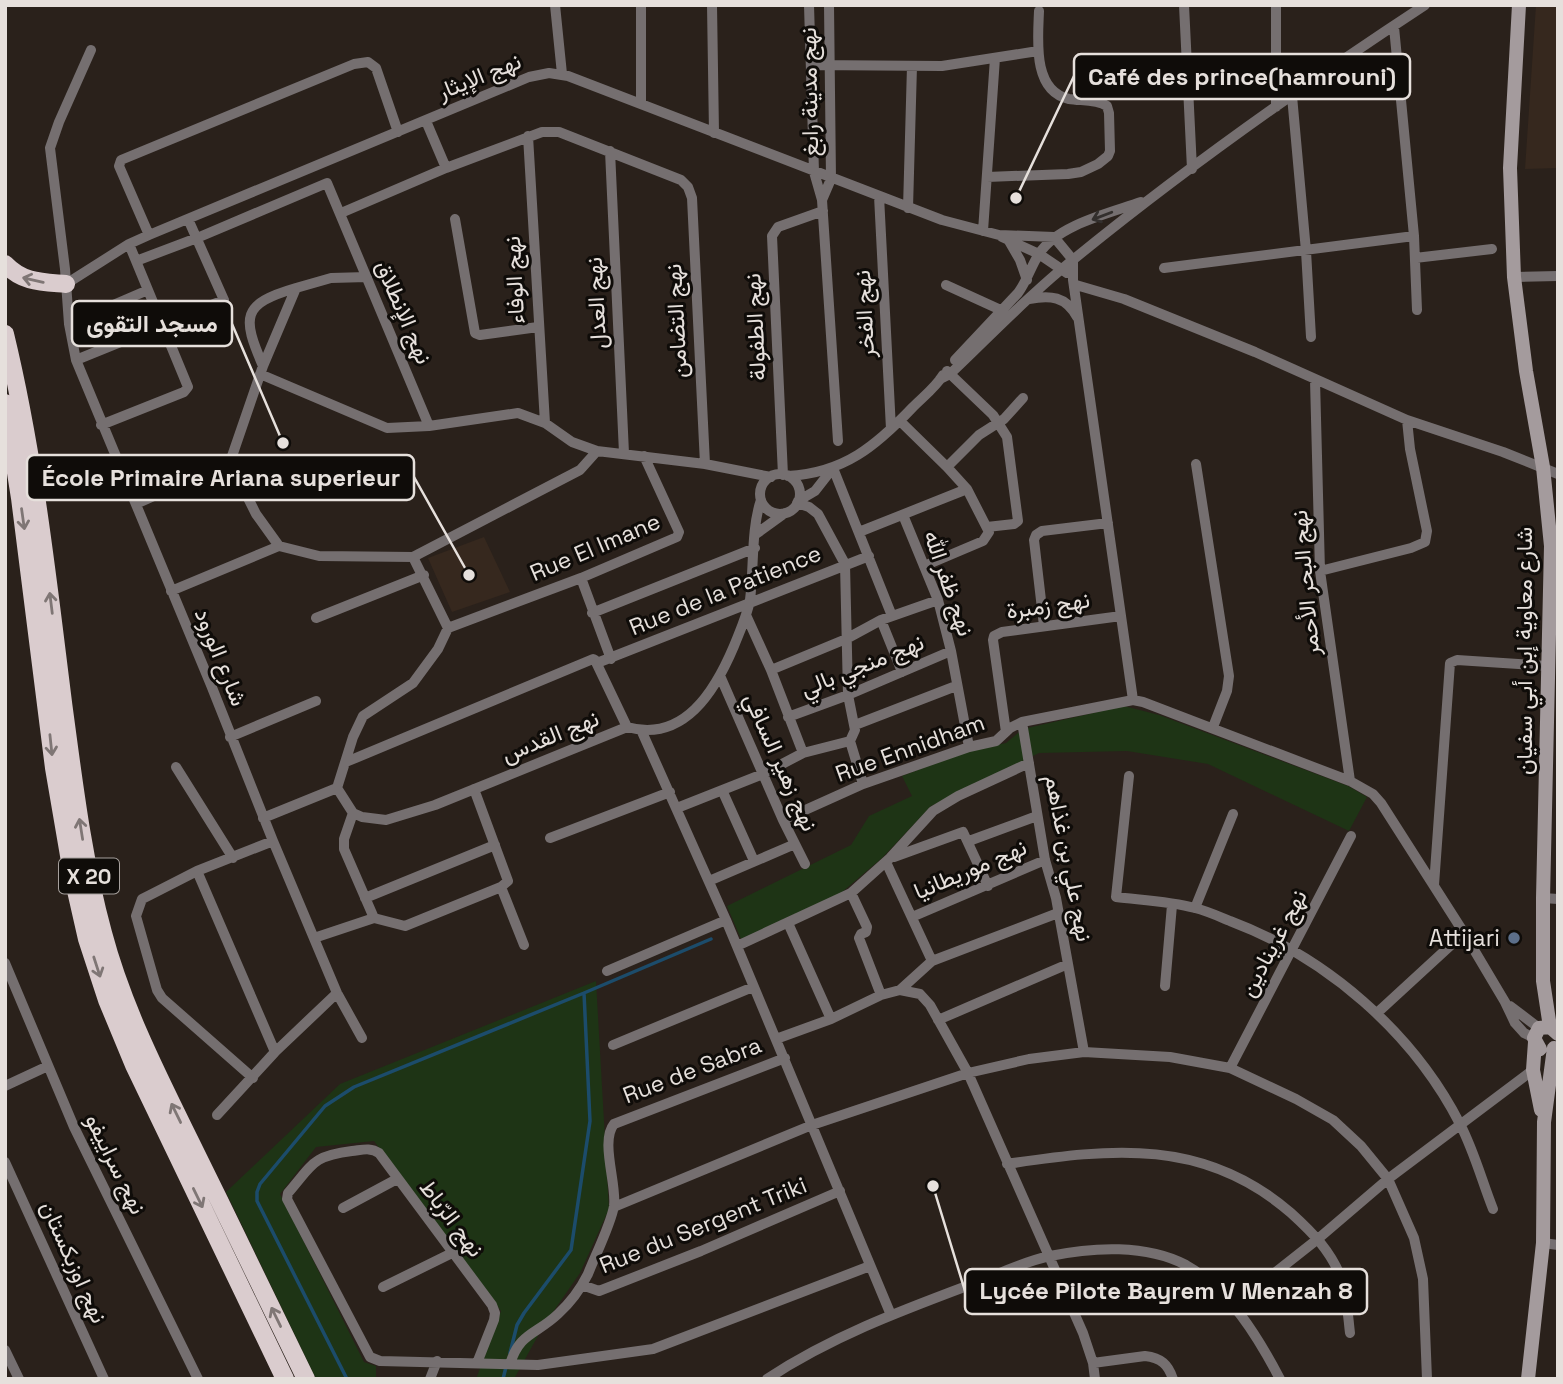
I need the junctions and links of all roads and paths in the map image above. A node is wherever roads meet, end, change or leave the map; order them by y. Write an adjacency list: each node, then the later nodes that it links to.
1 (555, 5): 21 (street)
2 (641, 5): 23 (street)
3 (712, 5): 27 (street)
4 (809, 5): 18 (street, نهج مدينة رابغ)
5 (829, 5): 20 (street, نهج مدينة رابغ)
6 (1184, 5): 31 (street)
7 (1276, 5): 24 (street)
8 (1425, 5): 11 (street)
9 (1519, 5): 14 (main road, شارع معاوية إبن أبي سفيان)
10 (1524, 5): 14 (main road, شارع معاوية إبن أبي سفيان)
11 (1410, 10): 13 (street)
12 (1039, 11): 16 (street)
13 (1394, 27): 22 (street); 44 (street)
14 (1517, 30): 60 (main road, شارع معاوية إبن أبي سفيان)
15 (91, 50): 63 (street, شارع الورود)
16 (1038, 51): 17 (street); 33 (street)
17 (995, 58): 19 (street); 33 (street)
18 (811, 65): 20 (street); 32 (street, نهج مدينة رابغ)
19 (912, 66): 20 (street); 38 (street)
20 (829, 67): 34 (street, نهج مدينة رابغ)
21 (562, 75): 23 (street, نهج الإيثار); 25 (street, نهج الإيثار)
22 (1292, 96): 24 (street); 50 (street)
23 (641, 104): 27 (street, نهج الإيثار)
24 (1276, 107): 31 (street)
25 (426, 121): 26 (street, نهج الإيثار); 30 (street)
26 (398, 132): 40 (street, نهج الإيثار); 43 (street)
27 (714, 133): 32 (street, نهج الإيثار)
28 (528, 136): 29 (street); 30 (street); 73 (street, نهج الوفاء)
29 (610, 151): 90 (street, نهج العدل); 93 (street, نهج التضامن)
30 (446, 168): 39 (street)
31 (1192, 169): 36 (street)
32 (814, 172): 34 (street, نهج الإيثار); 37 (street, نهج مدينة رابغ)
33 (987, 177): 42 (street)
34 (831, 178): 35 (street, نهج الإيثار); 37 (street)
35 (879, 196): 38 (street, نهج الإيثار); 86 (street, نهج الفخر)
36 (1151, 199): 45 (street, one-way to 45); 53 (street)
37 (822, 206): 88 (street); 99 (street, نهج الطفولة)
38 (908, 208): 42 (street, نهج الإيثار)
39 (341, 213): 46 (street, نهج الإنطلاق); 58 (street, نهج الإنطلاق)
40 (188, 219): 43 (street, نهج الإيثار); 46 (street)
41 (455, 219): 73 (street)
42 (983, 231): 47 (street, نهج الإيثار)
43 (149, 234): 48 (street, نهج الإيثار)
44 (1414, 236): 50 (street); 52 (street)
45 (1054, 237): 47 (street); 51 (street); 53 (street)
46 (197, 238): 54 (street); 72 (street)
47 (1004, 238): 51 (street); 61 (street)
48 (129, 244): 54 (street); 63 (street, نهج الإيثار)
49 (1492, 249): 52 (street)
50 (1306, 251): 57 (street); 75 (street)
51 (1039, 254): 56 (street); 61 (street)
52 (1415, 258): 68 (street)
53 (1073, 260): 56 (street); 62 (street)
54 (136, 261): 66 (street)
55 (5, 264): 63 (highway, one-way to 55)
56 (1062, 268): 62 (street); 67 (street)
57 (1164, 268)
58 (367, 276): 65 (street); 87 (street, نهج الإنطلاق)
59 (1558, 276): 60 (street)
60 (1514, 277): 96 (main road, شارع معاوية إبن أبي سفيان)
61 (1027, 280): 69 (street)
62 (1075, 282): 70 (street); 79 (street)
63 (66, 284): 71 (street, شارع الورود)
64 (946, 285): 69 (street)
65 (296, 288): 77 (street); 77 (street)
66 (148, 290): 71 (street); 72 (street)
67 (1026, 300): 70 (street); 78 (street)
68 (1417, 310)
69 (1003, 311): 78 (street)
70 (1080, 322): 107 (street)
71 (69, 324): 76 (street, شارع الورود)
72 (162, 324): 76 (street); 85 (street)
73 (538, 327): 84 (street, نهج الوفاء)
74 (5, 334): 259 (highway, X 20, one-way to 74)
75 (1311, 337)
76 (76, 360): 85 (street, شارع الورود)
77 (261, 370): 87 (street); 92 (street)
78 (945, 374): 83 (street); 86 (street)
79 (1315, 380): 82 (street); 117 (street, نهج البحر الأحمر)
80 (1023, 398): 83 (street)
81 (5, 403): 258 (highway, X 20, one-way to 258)
82 (1407, 420): 96 (street); 117 (street)
83 (1000, 422): 95 (street); 108 (street)
84 (545, 423): 87 (street); 89 (street)
85 (102, 425): 104 (street, شارع الورود)
86 (895, 425): 95 (street); 97 (street)
87 (429, 426)
88 (838, 441)
89 (597, 451): 90 (street); 114 (street)
90 (624, 453): 91 (street)
91 (644, 456): 93 (street); 119 (street, Rue El Imane)
92 (230, 462): 104 (street); 111 (street)
93 (705, 464): 100 (street)
94 (1196, 464): 146 (street)
95 (947, 467): 101 (street)
96 (1543, 467): 98 (street); 132 (main road, شارع معاوية إبن أبي سفيان)
97 (833, 468): 99 (street); 103 (street); 109 (street)
98 (1558, 474)
99 (786, 475): 100 (street); 103 (street)
100 (771, 477): 102 (street)
101 (967, 489): 106 (street); 108 (street)
102 (761, 500): 105 (street); 110 (street)
103 (798, 502): 105 (street); 115 (street)
104 (136, 504): 120 (street, شارع الورود)
105 (785, 513): 110 (street)
106 (903, 515): 109 (street); 116 (street, نهج ظفر الله)
107 (1108, 523): 125 (street); 128 (street)
108 (987, 527): 116 (street)
109 (859, 532): 113 (street)
110 (756, 534): 112 (street)
111 (279, 546): 114 (street); 120 (street)
112 (755, 548): 122 (street); 123 (street)
113 (869, 556): 115 (street, Rue de la Patience); 127 (street)
114 (413, 557): 118 (street)
115 (845, 564): 122 (street, Rue de la Patience); 130 (street)
116 (924, 566): 121 (street, نهج ظفر الله)
117 (1320, 571): 158 (street, نهج البحر الأحمر)
118 (424, 575): 126 (street); 129 (street)
119 (581, 578): 123 (street); 129 (street, Rue El Imane)
120 (171, 591): 149 (street, شارع الورود)
121 (939, 600): 127 (street); 131 (street, نهج ظفر الله)
122 (750, 602): 124 (street); 133 (street, Rue de la Patience)
123 (592, 613): 133 (street)
124 (746, 615): 135 (street); 137 (street)
125 (1121, 616): 128 (street, نهج زمبرة); 140 (street)
126 (316, 618)
127 (887, 618): 130 (street); 136 (street)
128 (1044, 626): 148 (street, نهج زمبرة)
129 (448, 628): 153 (street)
130 (846, 639): 135 (street); 139 (street)
131 (951, 651): 136 (street, نهج منجي بالي); 138 (street, نهج ظفر الله)
132 (1551, 658): 183 (street); 188 (main road, شارع معاوية إبن أبي سفيان)
133 (611, 659): 134 (street, Rue de la Patience)
134 (597, 663): 145 (street); 153 (street, Rue de la Patience)
135 (771, 670): 142 (street)
136 (902, 672): 139 (street, نهج منجي بالي)
137 (721, 678): 147 (street); 156 (street, نهج زهير السافي)
138 (956, 686): 144 (street); 151 (street, نهج ظفر الله)
139 (848, 695): 142 (street, نهج منجي بالي); 144 (street)
140 (1133, 700): 143 (street, Rue Ennidham); 146 (street)
141 (316, 701): 149 (street)
142 (788, 717): 152 (street)
143 (1022, 722): 148 (street, Rue Ennidham); 154 (street)
144 (855, 725): 150 (street)
145 (626, 727): 147 (street, نهج القدس); 161 (street, نهج القدس)
146 (1213, 727): 158 (street)
147 (642, 732): 163 (street)
148 (1006, 732): 151 (street, Rue Ennidham)
149 (230, 737): 168 (street, شارع الورود)
150 (850, 741): 152 (street); 159 (street)
151 (969, 747): 159 (street, Rue Ennidham)
152 (803, 753): 156 (street)
153 (346, 762): 160 (street)
154 (1029, 762): 167 (street, نهج علي بن غذاهم); 177 (street, نهج علي بن غذاهم)
155 (176, 767): 176 (street)
156 (764, 774): 162 (street); 169 (street, نهج زهير السافي)
157 (1129, 776): 189 (street)
158 (1350, 781): 183 (street)
159 (863, 784): 169 (street, Rue Ennidham)
160 (337, 788): 165 (street); 168 (street)
161 (474, 789): 165 (street, نهج القدس); 175 (street)
162 (722, 790): 164 (street); 179 (street)
163 (670, 792): 164 (street); 171 (street)
164 (677, 808): 182 (street)
165 (353, 813): 187 (street)
166 (1233, 814): 190 (street)
167 (1037, 816): 173 (street); 178 (street, نهج علي بن غذاهم)
168 (263, 818): 172 (street, شارع الورود)
169 (783, 820): 174 (street, نهج زهير السافي)
170 (1352, 836): 200 (street, نهج غرينادين)
171 (550, 838)
172 (272, 841): 176 (street); 197 (street, شارع الورود)
173 (969, 841): 177 (street); 184 (street)
174 (794, 844): 179 (street); 180 (street, نهج زهير السافي)
175 (495, 845): 185 (street); 187 (street)
176 (233, 858): 181 (street)
177 (888, 860): 186 (street, نهج علي بن غذاهم); 192 (street)
178 (1045, 860): 184 (street, نهج موريطانيا); 191 (street, نهج علي بن غذاهم)
179 (754, 861): 182 (street)
180 (805, 864)
181 (197, 870): 217 (street); 225 (street)
182 (709, 881): 194 (street)
183 (1434, 885): 196 (street)
184 (988, 886): 192 (street, نهج موريطانيا)
185 (501, 887): 193 (street); 198 (street)
186 (851, 893): 195 (street, نهج علي بن غذاهم); 209 (street)
187 (365, 898): 193 (street)
188 (1550, 898): 214 (main road, شارع معاوية إبن أبي سفيان)
189 (1172, 905): 190 (street); 205 (street)
190 (1195, 908): 200 (street)
191 (1058, 913): 201 (street); 203 (street, نهج علي بن غذاهم)
192 (912, 917): 201 (street)
193 (374, 918): 197 (street)
194 (726, 919): 199 (street); 204 (street)
195 (788, 923): 199 (street, نهج علي بن غذاهم); 211 (street)
196 (1464, 933): 210 (street); 214 (street)
197 (314, 938): 208 (street, شارع الورود)
198 (524, 945)
199 (737, 946): 206 (street)
200 (1293, 950): 210 (street); 221 (street, نهج غرينادين)
201 (932, 961): 207 (street)
202 (5, 963): 220 (street, نهج سراييفو)
203 (1068, 964): 212 (street); 218 (street, نهج علي بن غذاهم)
204 (607, 971)
205 (1165, 986)
206 (753, 987): 215 (street); 216 (street)
207 (900, 990): 209 (street); 212 (street)
208 (337, 993): 213 (street, شارع الورود); 217 (street)
209 (881, 995): 211 (street)
210 (1377, 1013): 231 (street)
211 (831, 1019): 215 (street)
212 (938, 1020): 223 (street)
213 (362, 1038)
214 (1548, 1038): 222 (main road, شارع معاوية إبن أبي سفيان); 227 (main road, شارع معاوية إبن أبي سفيان)
215 (776, 1039): 219 (street)
216 (613, 1045)
217 (275, 1052): 225 (street)
218 (1084, 1052): 221 (street); 223 (street)
219 (785, 1058): 230 (street); 237 (street, Rue de Sabra)
220 (48, 1066): 226 (street); 257 (street, نهج سراييفو)
221 (1230, 1068): 235 (street)
222 (1533, 1070): 229 (main road, شارع معاوية إبن أبي سفيان); 231 (street)
223 (968, 1073): 230 (street); 233 (street)
224 (1558, 1074): 227 (main road)
225 (253, 1078): 228 (street)
226 (5, 1086)
227 (1546, 1091): 229 (main road, شارع معاوية إبن أبي سفيان)
228 (217, 1115)
229 (1544, 1122): 241 (main road, شارع معاوية إبن أبي سفيان)
230 (812, 1125): 236 (street); 237 (street)
231 (1461, 1126): 235 (street); 239 (street)
232 (5, 1162): 256 (street, نهج اوزبكستان)
233 (1007, 1164): 240 (street); 243 (street)
234 (397, 1179): 238 (street); 242 (street, نهج الرّباط); 251 (street, نهج الرّباط)
235 (1388, 1179): 240 (street); 265 (street)
236 (840, 1191): 244 (street); 245 (street, Rue du Sergent Triki)
237 (614, 1207): 245 (street)
238 (343, 1208)
239 (1493, 1209)
240 (1318, 1238): 247 (street); 249 (street)
241 (1550, 1244): 266 (main road, شارع معاوية إبن أبي سفيان)
242 (452, 1253): 246 (street); 252 (street, نهج الرّباط)
243 (1047, 1256): 247 (street); 248 (street); 253 (street)
244 (870, 1266): 248 (street); 254 (street)
245 (582, 1285): 254 (street)
246 (383, 1287)
247 (1233, 1306): 264 (street)
248 (891, 1315): 261 (street)
249 (1350, 1333)
250 (5, 1350): 255 (street)
251 (437, 1361): 252 (street); 260 (street)
252 (477, 1363): 254 (street)
253 (1093, 1363): 262 (street); 263 (street)
254 (510, 1364)
255 (19, 1379)
256 (104, 1379)
257 (198, 1379)
258 (285, 1379)
259 (306, 1379)
260 (430, 1379)
261 (767, 1379)
262 (1095, 1379)
263 (1173, 1379)
264 (1280, 1379)
265 (1427, 1379)
266 (1528, 1379)

